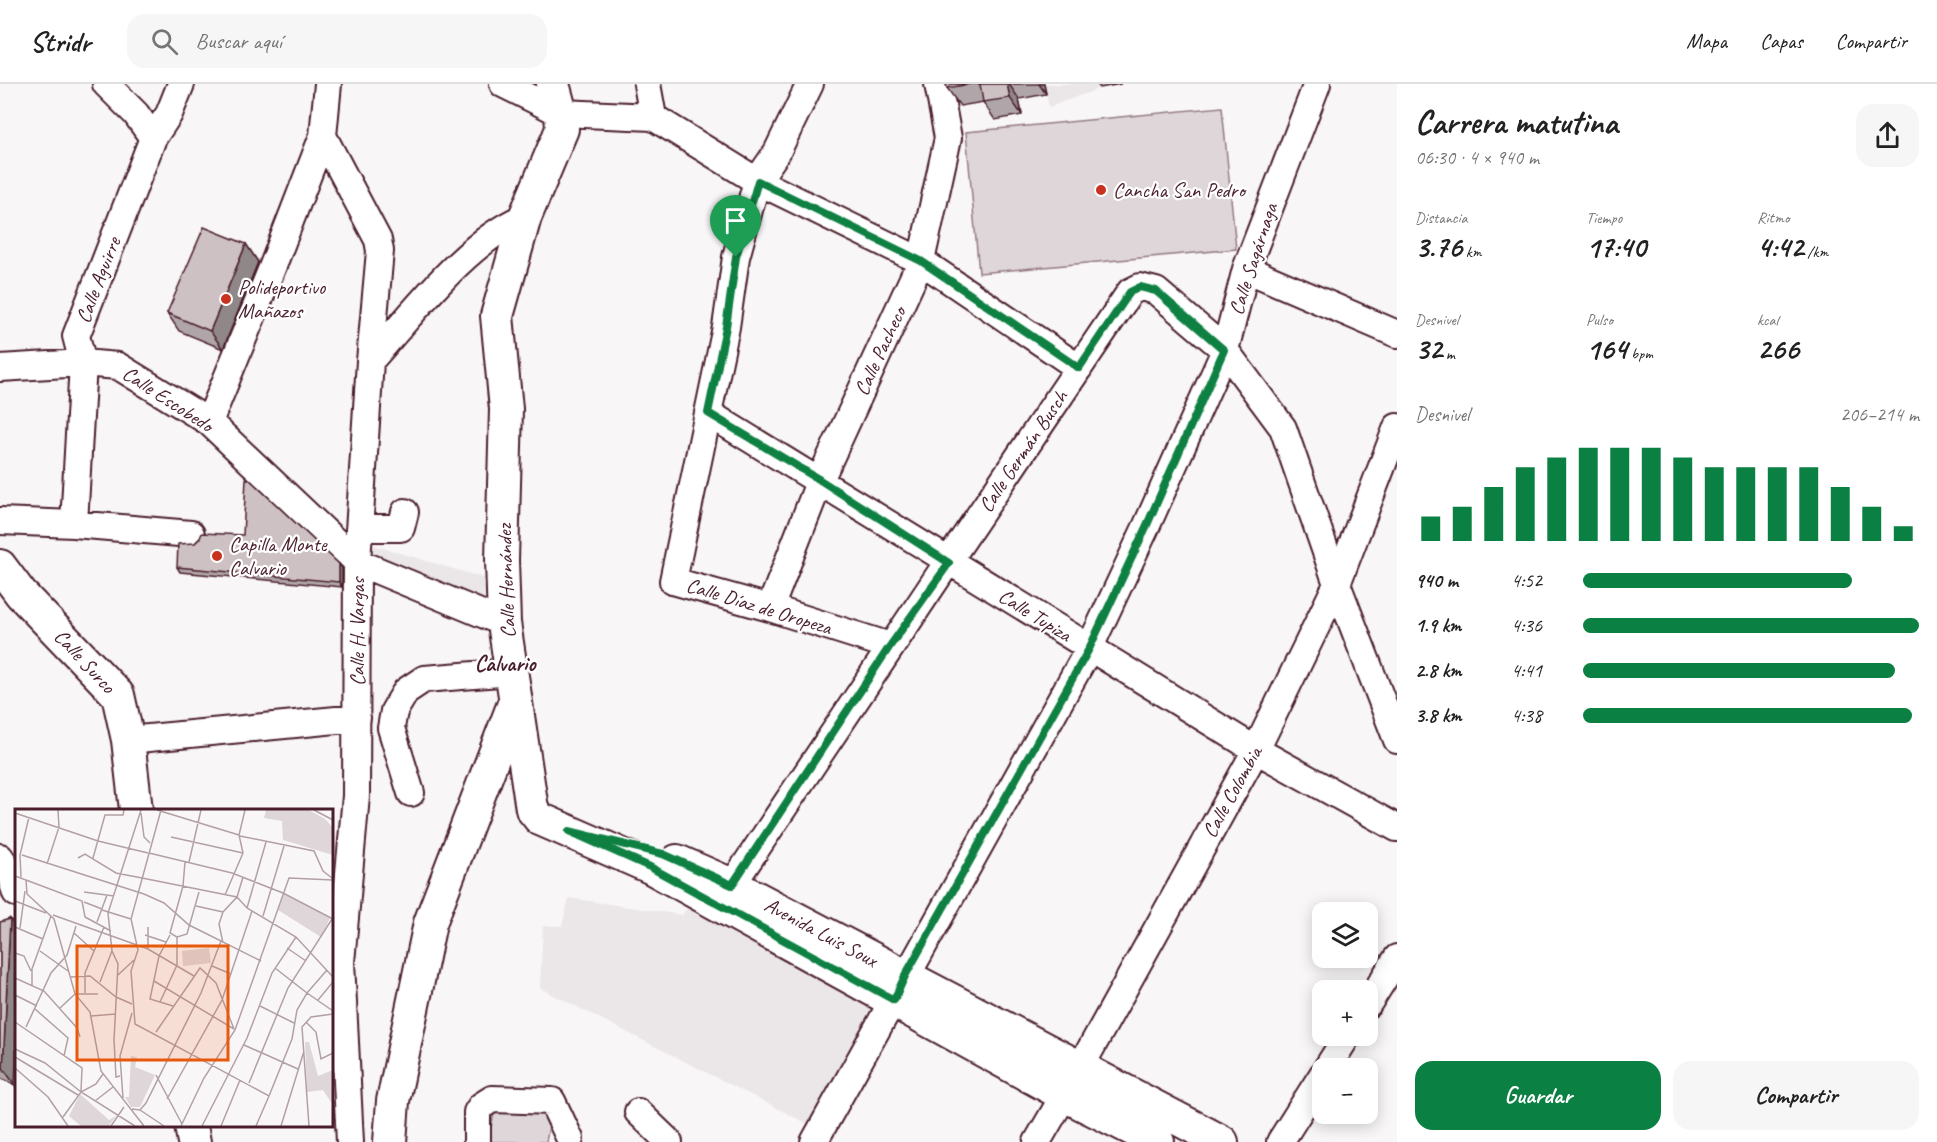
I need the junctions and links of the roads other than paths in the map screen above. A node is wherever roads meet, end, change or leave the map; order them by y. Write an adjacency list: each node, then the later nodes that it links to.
1 (106, 84): 12 (street)
2 (181, 84): 12 (street, Calle Aguirre)
3 (328, 84): 11 (street)
4 (503, 84): 9 (street)
5 (647, 84): 10 (street)
6 (810, 84): 13 (street, Calle Díaz de Oropeza)
7 (938, 84): 15 (street, Calle Pacheco)
8 (1317, 84): 16 (street, Calle Sagárnaga)
9 (557, 99): 10 (street); 14 (main road, Calle Hernández)
10 (652, 117): 13 (street)
11 (322, 136): 19 (street, Calle H. Vargas); 24 (street)
12 (153, 138): 20 (street, Calle Aguirre)
13 (758, 181): 15 (street); 23 (street, Calle Díaz de Oropeza)
14 (525, 217): 19 (street); 37 (main road, Calle Hernández)
15 (921, 261): 22 (street); 26 (street, Calle Pacheco)
16 (1246, 269): 17 (street); 18 (street, Calle Sagárnaga)
17 (1397, 334)
18 (1224, 350): 22 (street, Calle Germán Busch); 35 (street, Calle Germán Busch); 39 (street, Calle Sagárnaga)
19 (370, 361): 30 (street, Calle H. Vargas)
20 (83, 363): 21 (street, Calle Escobedo); 24 (street, Calle Escobedo); 29 (street, Calle Aguirre)
21 (0, 368)
22 (1079, 368): 33 (street, Calle Germán Busch)
23 (708, 413): 26 (street, Calle Tupiza); 36 (street, Calle Díaz de Oropeza)
24 (209, 422): 32 (street, Calle Escobedo)
25 (1397, 427): 35 (street, Calle Colombia)
26 (820, 480): 33 (street, Calle Tupiza); 36 (street, Calle Pacheco)
27 (405, 512): 30 (street)
28 (0, 521): 29 (street)
29 (74, 524): 31 (street)
30 (360, 528): 32 (street, Calle H. Vargas)
31 (191, 534)
32 (357, 562): 37 (street); 41 (street, Calle H. Vargas)
33 (949, 563): 38 (street, Calle Germán Busch); 39 (street, Calle Tupiza)
34 (0, 566): 42 (main road, Calle Surco)
35 (1337, 584): 43 (street, Calle Germán Busch); 44 (street, Calle Colombia)
36 (770, 608): 38 (street, Calle Díaz de Oropeza)
37 (504, 623): 40 (main road, Calle Hernández)
38 (890, 646): 50 (street, Calle Germán Busch)
39 (1089, 649): 44 (street, Calle Tupiza); 53 (street, Calle Sagárnaga)
40 (514, 685): 45 (street); 48 (main road, Avenida Luis Soux); 64 (main road)
41 (357, 718): 42 (street); 58 (street, Calle H. Vargas)
42 (128, 740): 46 (main road, Calle Surco)
43 (1397, 740)
44 (1256, 750): 47 (street, Calle Tupiza); 55 (street, Calle Colombia)
45 (411, 793)
46 (136, 809)
47 (1397, 828)
48 (569, 831): 50 (main road, Avenida Luis Soux); 53 (main road, Avenida Luis Soux)
49 (0, 856): 51 (street)
50 (732, 885): 53 (main road, Avenida Luis Soux)
51 (15, 891)
52 (1397, 958): 54 (street)
53 (900, 988): 55 (main road, Avenida Luis Soux); 57 (main road, Avenida Luis Soux); 67 (street, Calle Sagárnaga)
54 (1378, 988)
55 (1080, 1068): 57 (street, Calle Colombia); 70 (main road, Avenida Luis Soux)
56 (1312, 1091): 71 (street)
57 (1064, 1095): 68 (street, Calle Colombia); 69 (main road, Avenida Luis Soux)
58 (340, 1106): 63 (street, Calle H. Vargas)
59 (638, 1112): 66 (street)
60 (191, 1127): 62 (main road)
61 (570, 1139): 65 (street)
62 (195, 1142)
63 (350, 1142)
64 (390, 1142)
65 (477, 1142)
66 (669, 1142)
67 (814, 1142)
68 (1037, 1142)
69 (1158, 1142)
70 (1222, 1142)
71 (1280, 1142)

